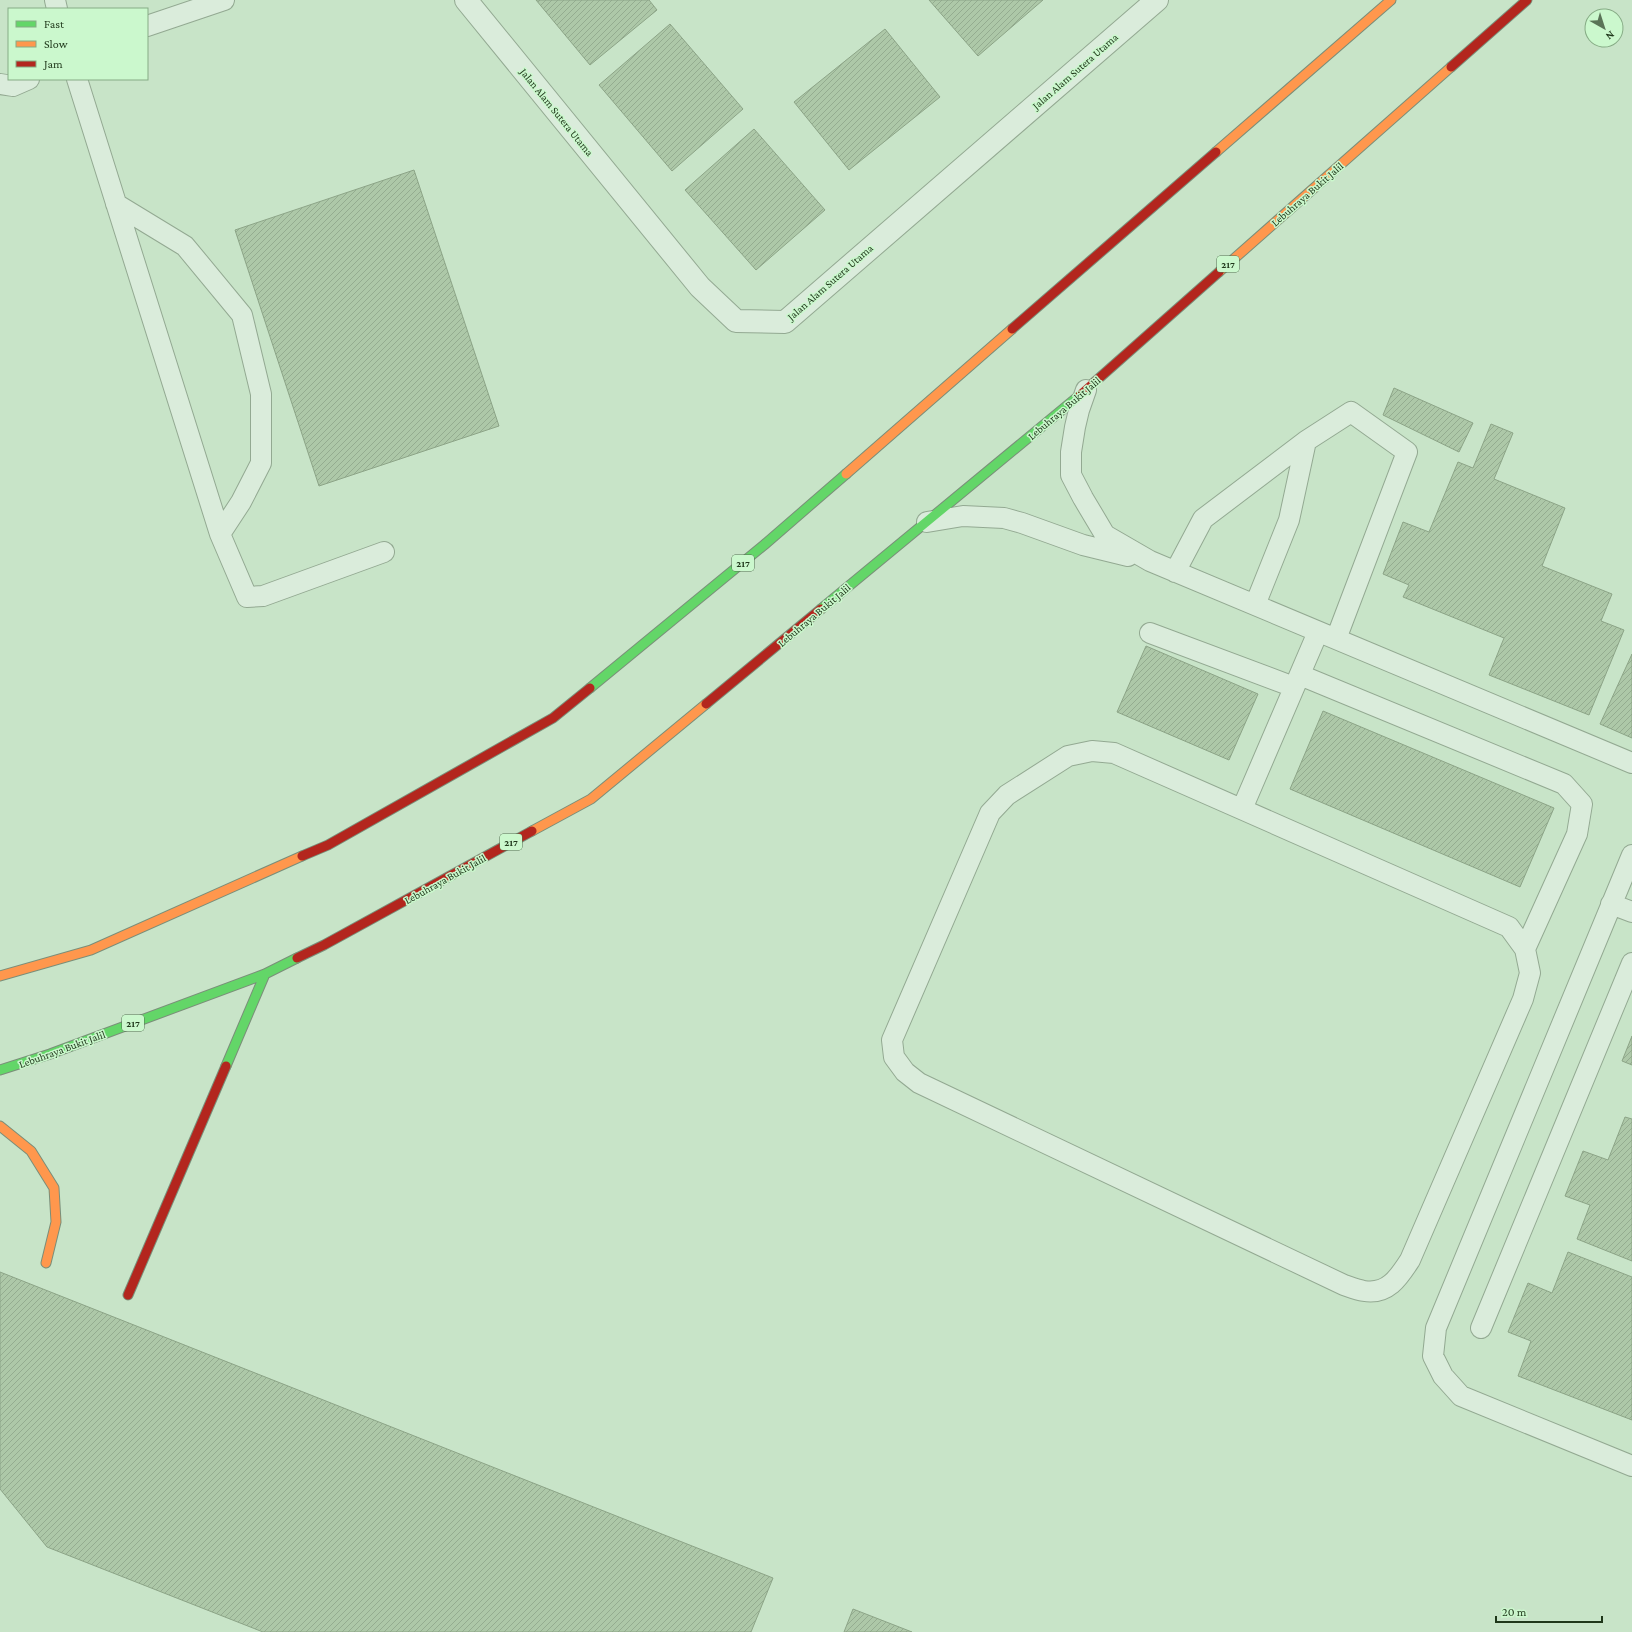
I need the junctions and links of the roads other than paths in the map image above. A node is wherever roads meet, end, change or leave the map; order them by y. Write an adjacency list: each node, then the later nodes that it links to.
1 (224, 0): 6 (lane)
2 (466, 0): 3 (street, Jalan Alam Sutera Utama)
3 (1157, 0)
4 (1391, 0): 30 (highway, 217)
5 (1527, 0): 11 (highway, Lebuhraya Bukit Jalil / 217)
6 (148, 26)
7 (27, 80): 9 (lane)
8 (77, 80): 10 (lane)
9 (0, 84)
10 (116, 204): 14 (lane); 14 (lane)
11 (1086, 390): 13 (highway, Lebuhraya Bukit Jalil / 217); 16 (lane)
12 (1306, 441): 17 (lane); 18 (lane); 20 (lane)
13 (927, 522): 16 (lane); 29 (highway, Lebuhraya Bukit Jalil / 217)
14 (220, 534): 15 (lane)
15 (384, 552)
16 (1150, 561): 17 (lane)
17 (1175, 572): 18 (lane)
18 (1255, 605): 20 (lane)
19 (1150, 633): 21 (lane)
20 (1327, 635): 21 (lane); 22 (lane)
21 (1297, 681): 23 (lane); 27 (lane)
22 (1632, 763)
23 (1242, 809): 27 (lane); 27 (lane)
24 (1632, 855): 25 (lane)
25 (1611, 904): 26 (lane); 36 (lane)
26 (1632, 912)
27 (1525, 949)
28 (1632, 963): 35 (lane)
29 (265, 974): 31 (highway, Lebuhraya Bukit Jalil / 217); 34 (highway)
30 (0, 976)
31 (0, 1070)
32 (0, 1126): 33 (highway)
33 (46, 1263)
34 (128, 1295)
35 (1481, 1328)
36 (1632, 1466)

